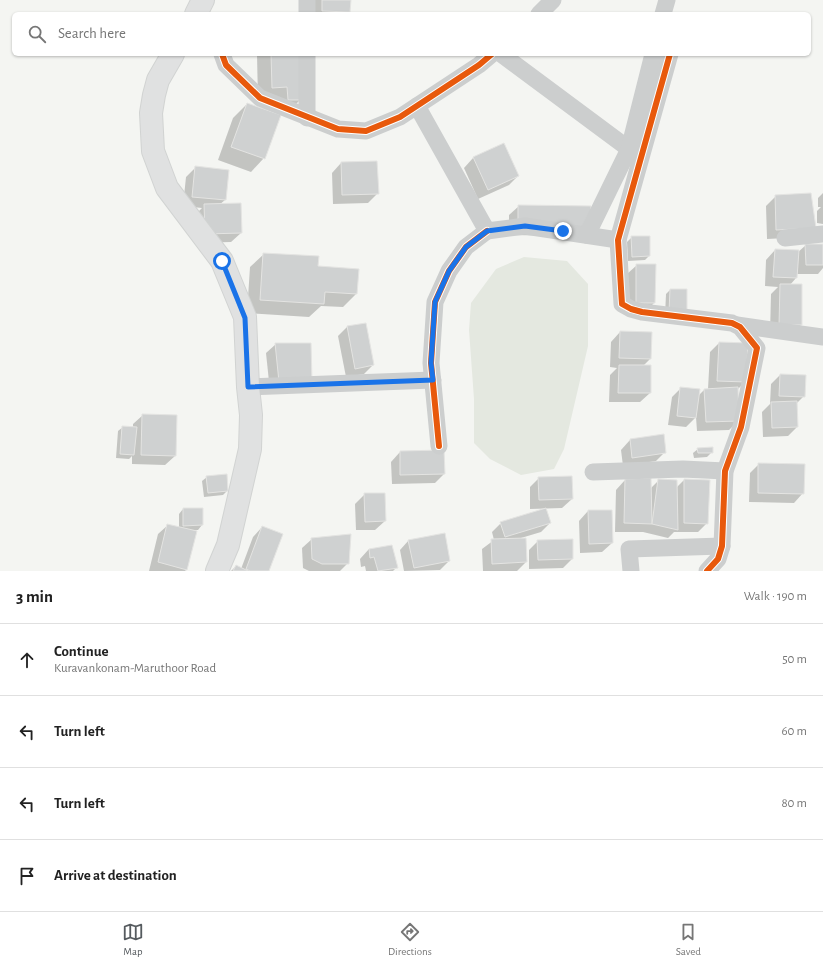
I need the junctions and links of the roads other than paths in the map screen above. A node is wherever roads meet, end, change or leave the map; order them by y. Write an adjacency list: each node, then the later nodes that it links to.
1 (307, 0): 4 (street)
2 (553, 0): 5 (street)
3 (667, 0): 6 (street)
4 (307, 12)
5 (541, 12)
6 (664, 12)
7 (172, 56): 25 (main road)
8 (223, 56): 15 (street)
9 (307, 56): 15 (street)
10 (490, 56): 14 (street)
11 (504, 56): 16 (street)
12 (652, 56): 16 (street)
13 (669, 56): 21 (street)
14 (417, 106): 15 (street); 17 (street)
15 (308, 118)
16 (629, 148): 19 (street)
17 (487, 231): 19 (street); 24 (street)
18 (823, 234): 20 (street)
19 (587, 235): 21 (street)
20 (785, 238)
21 (618, 240): 22 (street)
22 (737, 325): 23 (street); 27 (street)
23 (823, 337)
24 (433, 380): 25 (street); 26 (street)
25 (248, 387): 30 (main road)
26 (439, 446)
27 (725, 471): 28 (street); 29 (street)
28 (593, 472)
29 (722, 546): 31 (street); 32 (street)
30 (217, 571)
31 (631, 571)
32 (707, 571)

